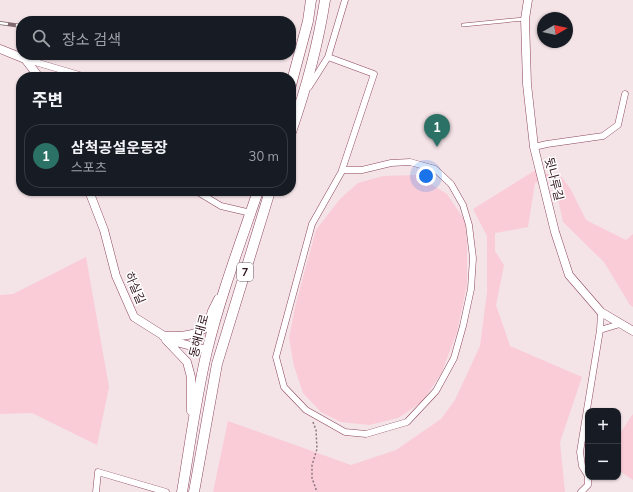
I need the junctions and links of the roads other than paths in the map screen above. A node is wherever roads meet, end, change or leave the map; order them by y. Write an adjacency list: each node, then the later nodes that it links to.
1 (325, 0): 15 (main road)
2 (346, 0): 9 (street)
3 (528, 0): 5 (street, 뒷나루길)
4 (309, 3): 14 (main road)
5 (526, 19): 6 (lane); 18 (street, 뒷나루길)
6 (463, 25)
7 (0, 49): 8 (street)
8 (16, 55)
9 (328, 57): 15 (street); 19 (street)
10 (26, 60): 12 (street)
11 (28, 60): 13 (street)
12 (35, 72)
13 (69, 72)
14 (294, 72)
15 (304, 94): 17 (main road)
16 (625, 94): 18 (street)
17 (296, 117)
18 (534, 147): 26 (street, 뒷나루길)
19 (342, 170): 19 (street)
20 (91, 196): 30 (street, 하실길)
21 (204, 196): 24 (street)
22 (256, 196): 24 (main road, 동해대로 / 7)
23 (268, 196): 32 (main road, 동해대로 / 7)
24 (250, 213): 25 (main road, 동해대로 / 7)
25 (228, 279): 30 (street); 31 (main road, 동해대로 / 7)
26 (601, 312): 27 (street, 뒷나루길); 28 (street)
27 (620, 324): 28 (street); 29 (street, 뒷나루길)
28 (600, 330): 34 (street)
29 (633, 331)
30 (163, 336): 31 (street, 하실길); 33 (street)
31 (207, 350): 32 (main road); 33 (main road, 동해대로 / 7)
32 (220, 352): 39 (main road, 동해대로 / 7)
33 (188, 453): 38 (main road, 동해대로 / 7)
34 (585, 472)
35 (588, 480): 40 (street)
36 (96, 492): 37 (street)
37 (166, 492)
38 (182, 492)
39 (194, 492)
40 (580, 492)

